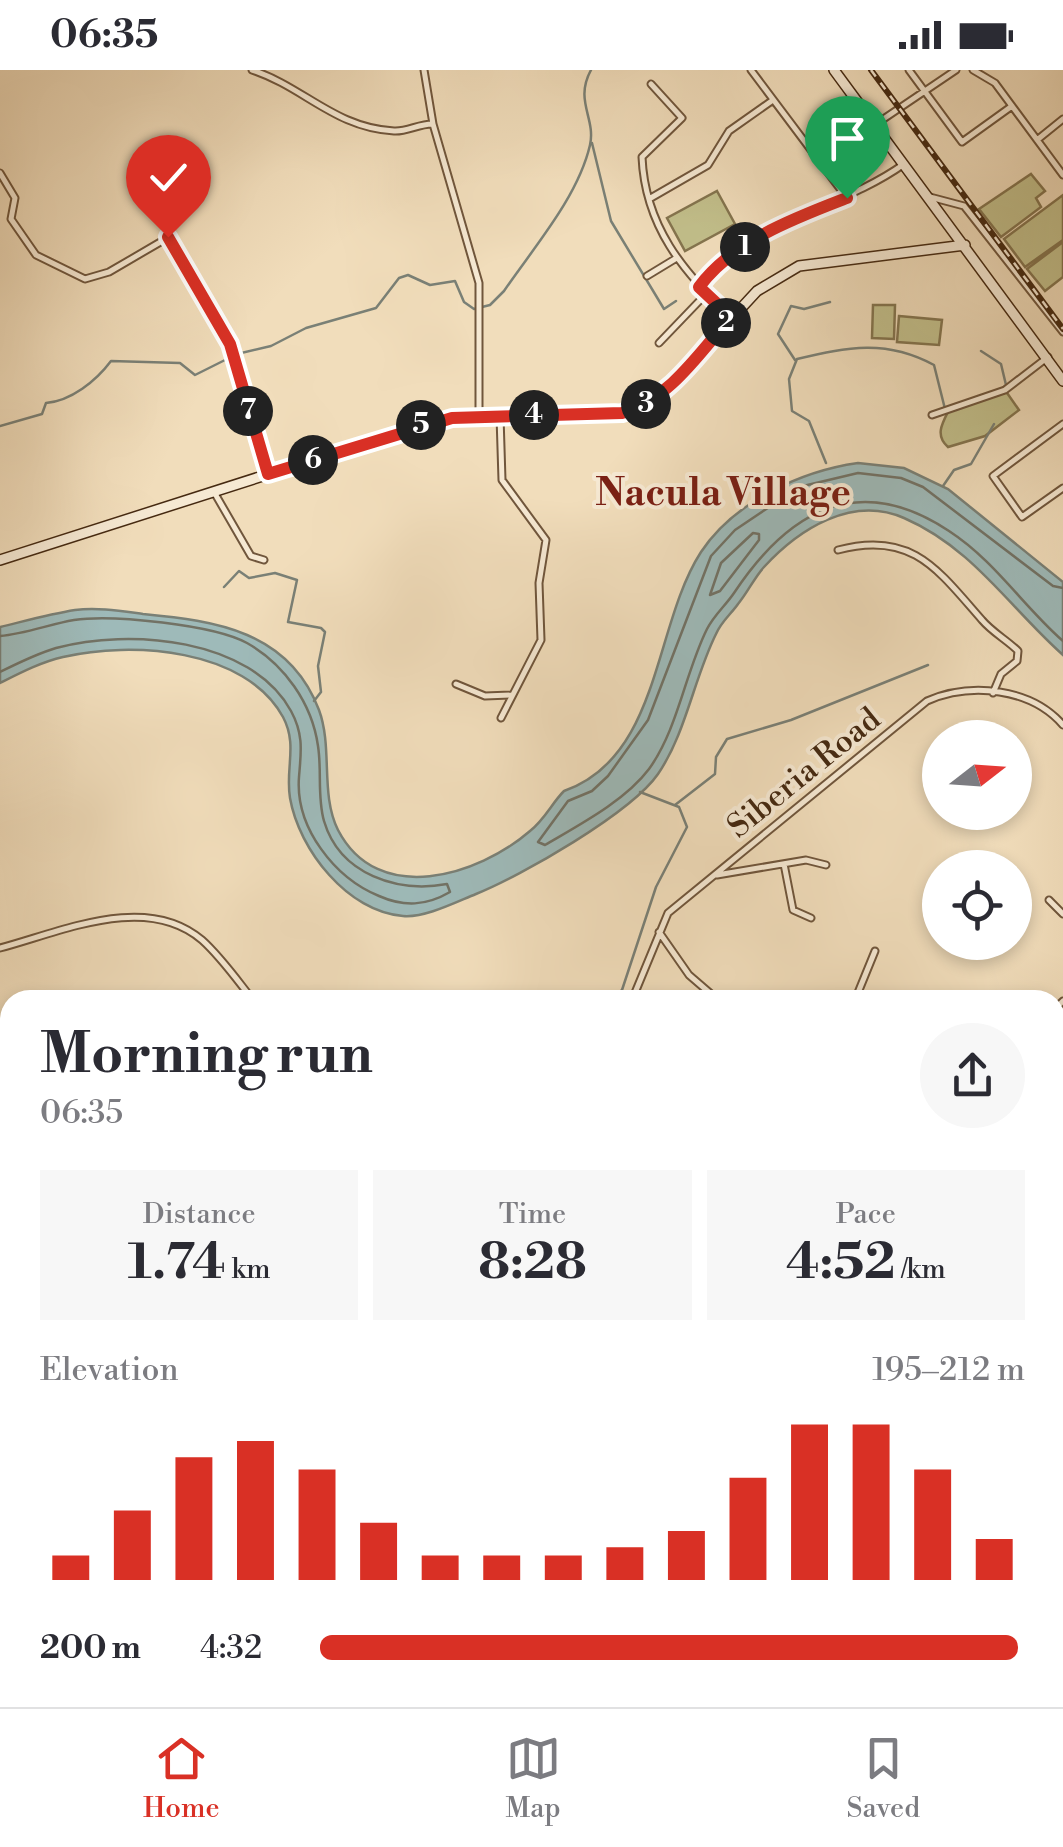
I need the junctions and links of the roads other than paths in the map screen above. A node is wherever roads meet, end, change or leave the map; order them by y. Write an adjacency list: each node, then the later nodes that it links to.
1 (252, 70): 13 (street)
2 (424, 70): 13 (street)
3 (751, 70): 10 (street)
4 (834, 70): 14 (street)
5 (909, 70): 9 (street)
6 (956, 70): 9 (street)
7 (973, 70): 11 (street)
8 (651, 84): 21 (street)
9 (924, 91): 11 (street); 14 (street)
10 (773, 100): 20 (street); 21 (street)
11 (1012, 106): 15 (street)
12 (1063, 119): 15 (street)
13 (433, 124): 33 (street)
14 (874, 125): 16 (street)
15 (1036, 140): 18 (street)
16 (904, 164): 19 (street); 20 (street)
17 (0, 173): 36 (street)
18 (1063, 174)
19 (928, 196): 22 (street); 28 (street)
20 (847, 198): 25 (street)
21 (649, 199): 23 (street)
22 (965, 245): 27 (street); 30 (street)
23 (675, 259): 24 (street); 25 (street)
24 (648, 276)
25 (699, 287): 26 (street)
26 (706, 294): 27 (street); 29 (street)
27 (731, 317): 34 (street)
28 (1063, 332)
29 (659, 343)
30 (1048, 357): 31 (street); 32 (street)
31 (1063, 382)
32 (932, 415)
33 (479, 416): 34 (street); 36 (street)
34 (500, 416): 44 (street)
35 (1062, 427): 37 (street)
36 (268, 474): 38 (street)
37 (1062, 490)
38 (214, 492): 40 (street); 41 (street)
39 (838, 550): 43 (street)
40 (0, 560)
41 (264, 560)
42 (456, 684): 44 (street)
43 (993, 693): 46 (street, Siberia Road); 49 (street, Siberia Road)
44 (512, 696): 45 (street)
45 (501, 718)
46 (1063, 726)
47 (784, 864): 48 (street); 49 (street); 52 (street)
48 (826, 866)
49 (715, 875): 53 (street, Siberia Road)
50 (1049, 900): 51 (street)
51 (1063, 914)
52 (811, 918)
53 (659, 932): 57 (street, Siberia Road); 58 (street)
54 (0, 948): 56 (street)
55 (875, 951): 59 (street)
56 (245, 990)
57 (636, 990)
58 (706, 990)
59 (858, 990)

